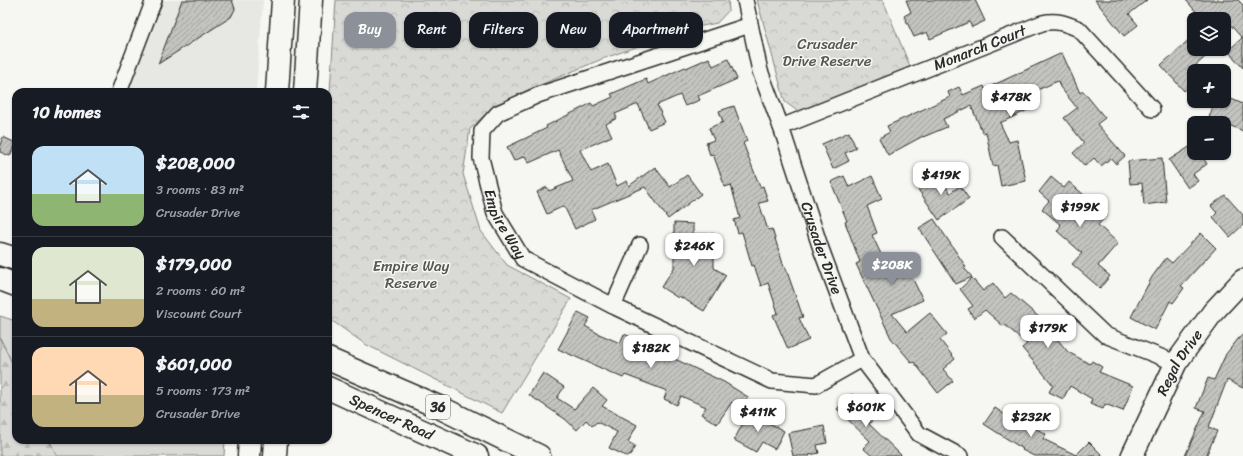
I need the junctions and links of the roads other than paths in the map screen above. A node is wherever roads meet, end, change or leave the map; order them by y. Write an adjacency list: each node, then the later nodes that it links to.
1 (154, 0): 7 (street)
2 (297, 0): 5 (main road)
3 (311, 0): 9 (main road)
4 (745, 0): 6 (street, Crusader Drive)
5 (282, 10): 8 (main road)
6 (750, 24): 11 (street, Crusader Drive); 19 (street, Empire Way)
7 (120, 88)
8 (277, 88)
9 (305, 88)
10 (1152, 109): 11 (street, Monarch Court)
11 (781, 127): 20 (street, Crusader Drive)
12 (1002, 237): 22 (street)
13 (640, 245): 19 (street)
14 (0, 254): 15 (main road)
15 (12, 258)
16 (0, 280): 18 (main road)
17 (1243, 280): 22 (street, Regal Drive)
18 (12, 284)
19 (613, 306): 20 (street, Empire Way)
20 (862, 359): 34 (street, Crusader Drive)
21 (332, 360): 29 (main road, Spencer Road / 36)
22 (1176, 362): 35 (street, Regal Drive)
23 (332, 390): 25 (main road, Spencer Road / 36)
24 (332, 404): 25 (main road)
25 (400, 421): 33 (main road, Spencer Road / 36)
26 (238, 444): 30 (main road)
27 (250, 444): 31 (main road)
28 (276, 444): 32 (main road)
29 (532, 454)
30 (237, 456)
31 (249, 456)
32 (275, 456)
33 (477, 456)
34 (960, 456)
35 (1132, 456)

